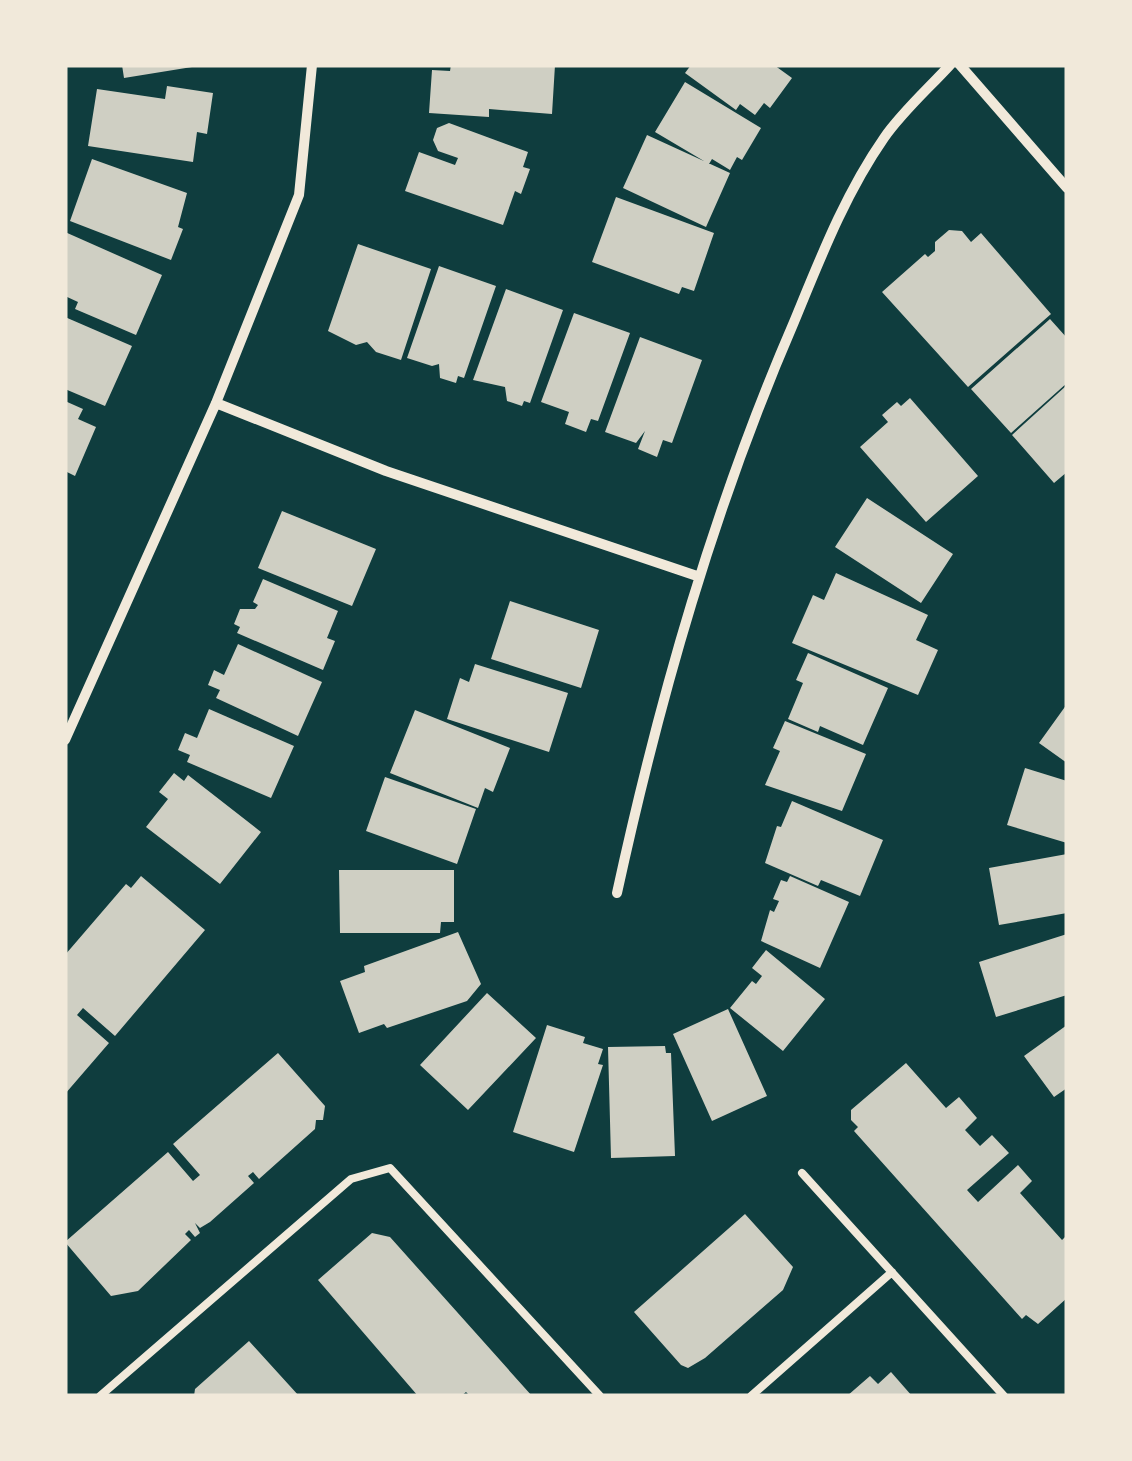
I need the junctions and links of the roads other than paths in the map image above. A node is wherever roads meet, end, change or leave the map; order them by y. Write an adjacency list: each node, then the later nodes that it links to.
1 (312, 65): 5 (street)
2 (950, 65): 6 (street)
3 (960, 65): 4 (street)
4 (1067, 188)
5 (216, 403): 6 (street); 7 (street)
6 (697, 576): 8 (street)
7 (65, 740)
8 (618, 893)
9 (802, 1172): 10 (lane)
10 (892, 1272): 13 (lane); 14 (lane)
11 (100, 1396): 12 (lane)
12 (600, 1396)
13 (751, 1396)
14 (1004, 1396)

